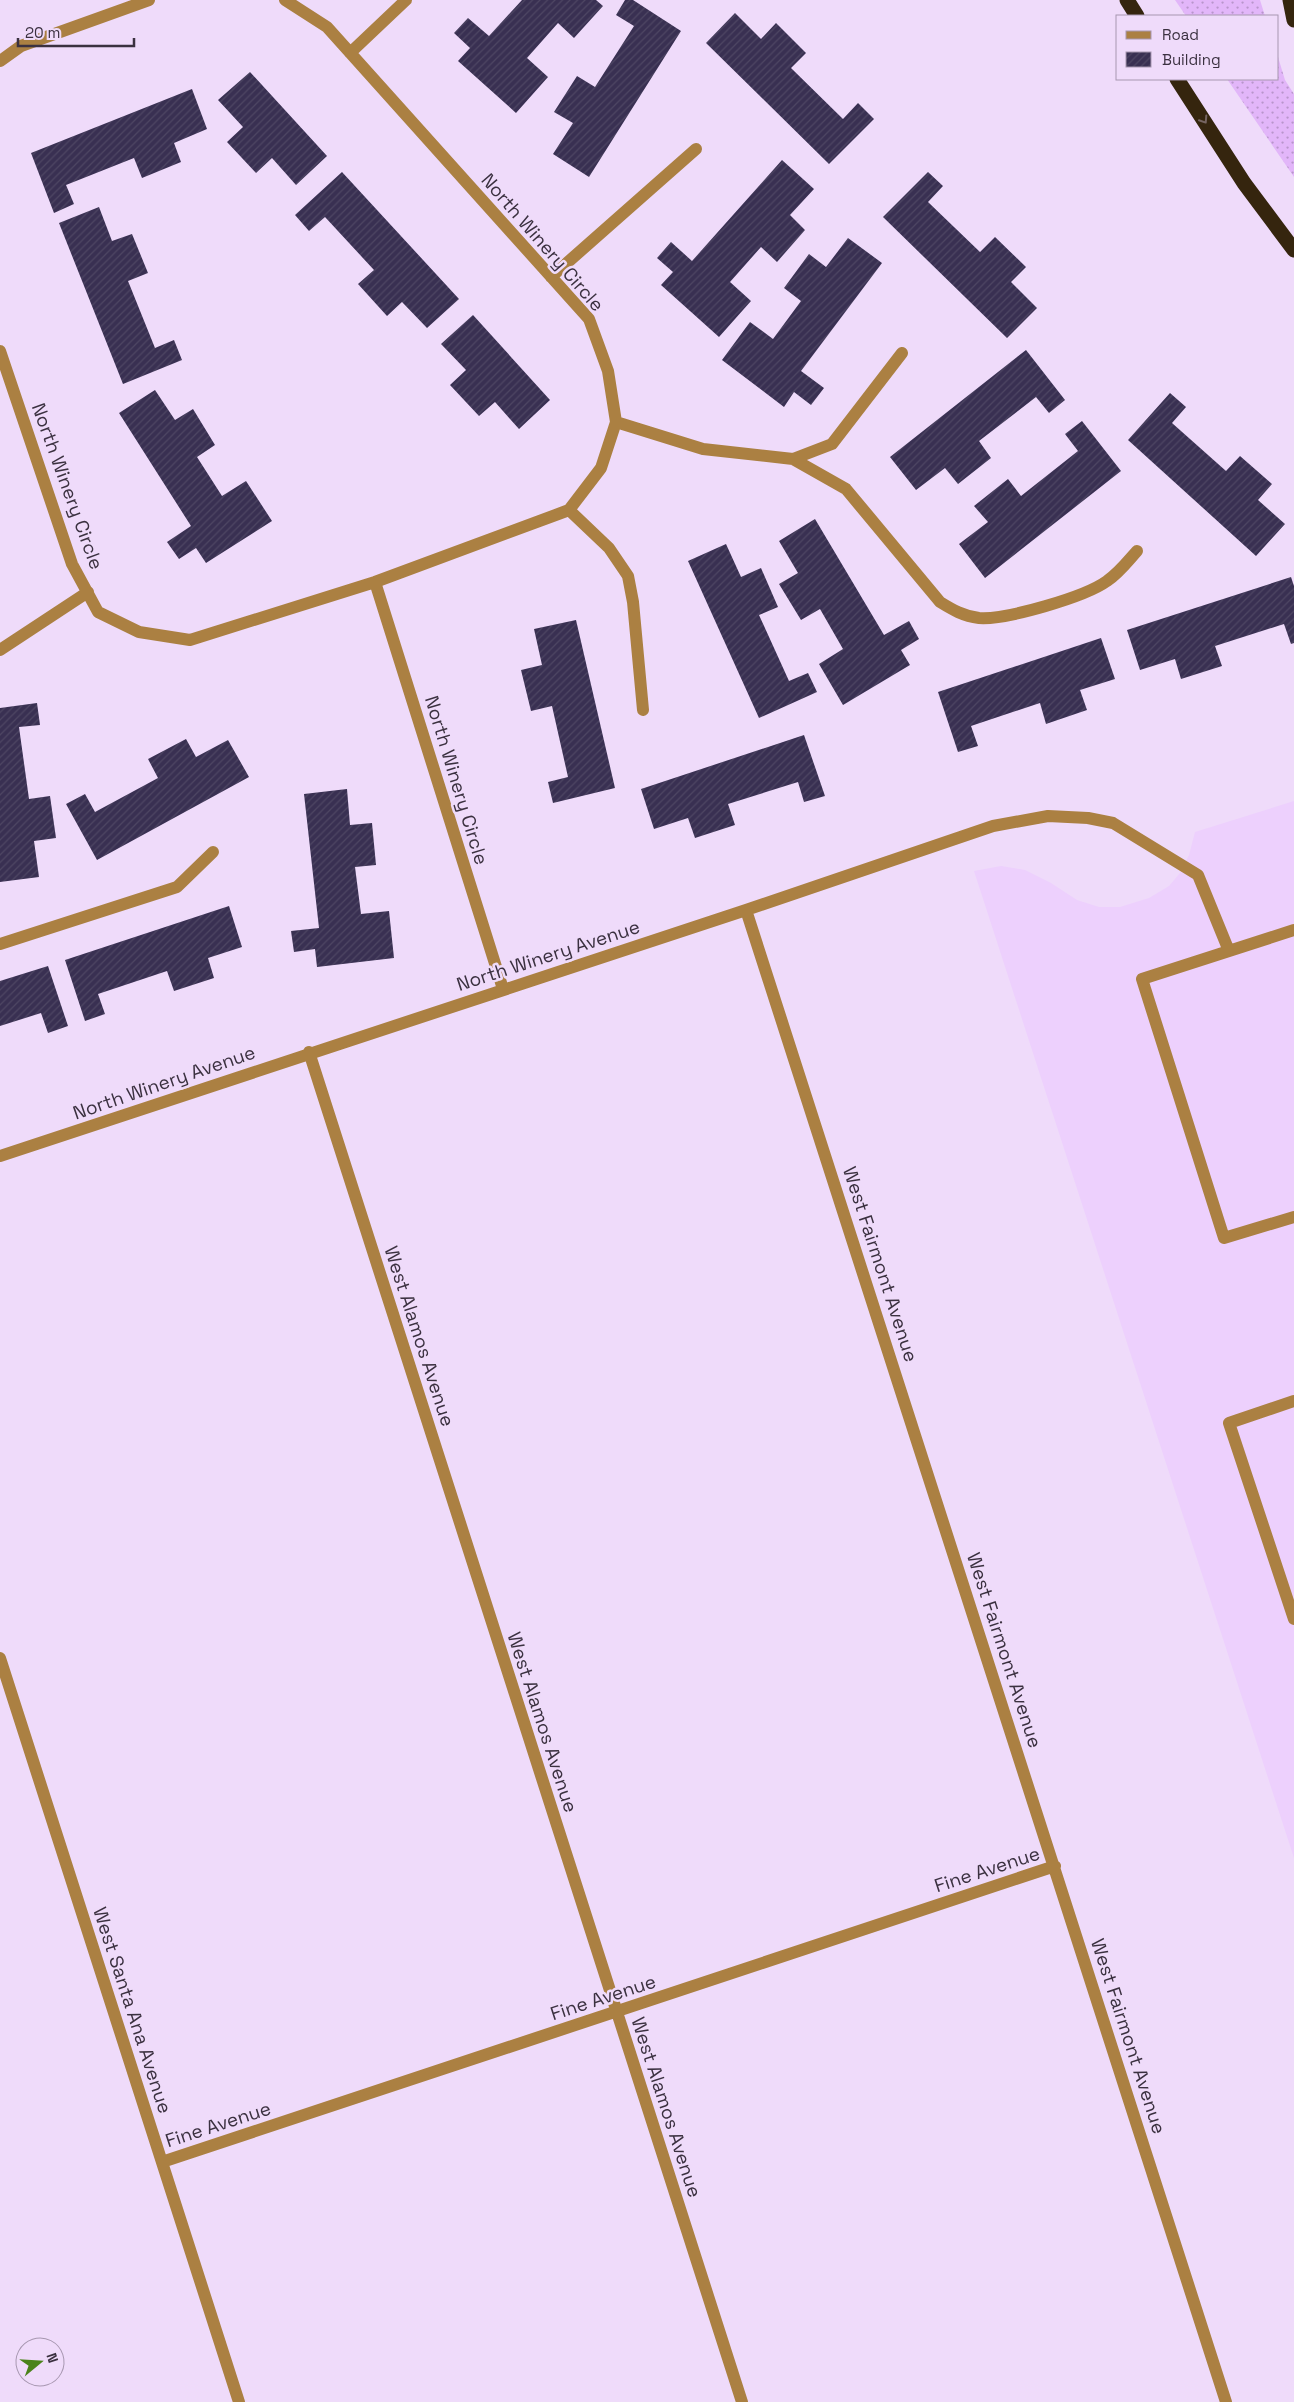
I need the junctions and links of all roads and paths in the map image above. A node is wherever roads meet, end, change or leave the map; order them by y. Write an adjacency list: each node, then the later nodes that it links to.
1 (150, 0): 9 (street)
2 (285, 0): 8 (street, North Winery Circle)
3 (406, 0): 8 (street)
4 (1127, 0): 6 (highway)
5 (1290, 0): 7 (highway)
6 (1136, 15)
7 (1294, 20)
8 (350, 53): 13 (street, North Winery Circle)
9 (0, 62)
10 (1178, 80): 12 (highway, one-way to 12)
11 (696, 148): 13 (street)
12 (1294, 250)
13 (551, 277): 17 (street, North Winery Circle)
14 (0, 351): 16 (street, North Winery Circle)
15 (902, 353): 18 (street)
16 (3, 371): 22 (street, North Winery Circle)
17 (616, 422): 18 (street); 19 (street, North Winery Circle)
18 (793, 459): 20 (street)
19 (569, 510): 21 (street, North Winery Circle); 24 (street)
20 (1137, 551)
21 (375, 582): 22 (street, North Winery Circle); 30 (street, North Winery Circle)
22 (88, 592): 23 (street)
23 (0, 650)
24 (643, 710)
25 (213, 852): 28 (street)
26 (746, 910): 29 (street, North Winery Avenue); 30 (street, North Winery Avenue); 37 (street, West Fairmont Avenue)
27 (1294, 930): 29 (street)
28 (0, 944)
29 (1229, 951): 33 (street)
30 (503, 989): 31 (street, North Winery Avenue)
31 (309, 1052): 32 (street, North Winery Avenue); 38 (street, West Alamos Avenue)
32 (0, 1156)
33 (1294, 1217)
34 (1294, 1401): 35 (street)
35 (1294, 1619)
36 (0, 1658): 39 (street, West Santa Ana Avenue)
37 (1055, 1866): 38 (street, Fine Avenue); 42 (street, West Fairmont Avenue)
38 (616, 2012): 39 (street, Fine Avenue); 41 (street, West Alamos Avenue)
39 (162, 2162): 40 (street, West Santa Ana Avenue)
40 (238, 2402)
41 (742, 2402)
42 (1226, 2402)

